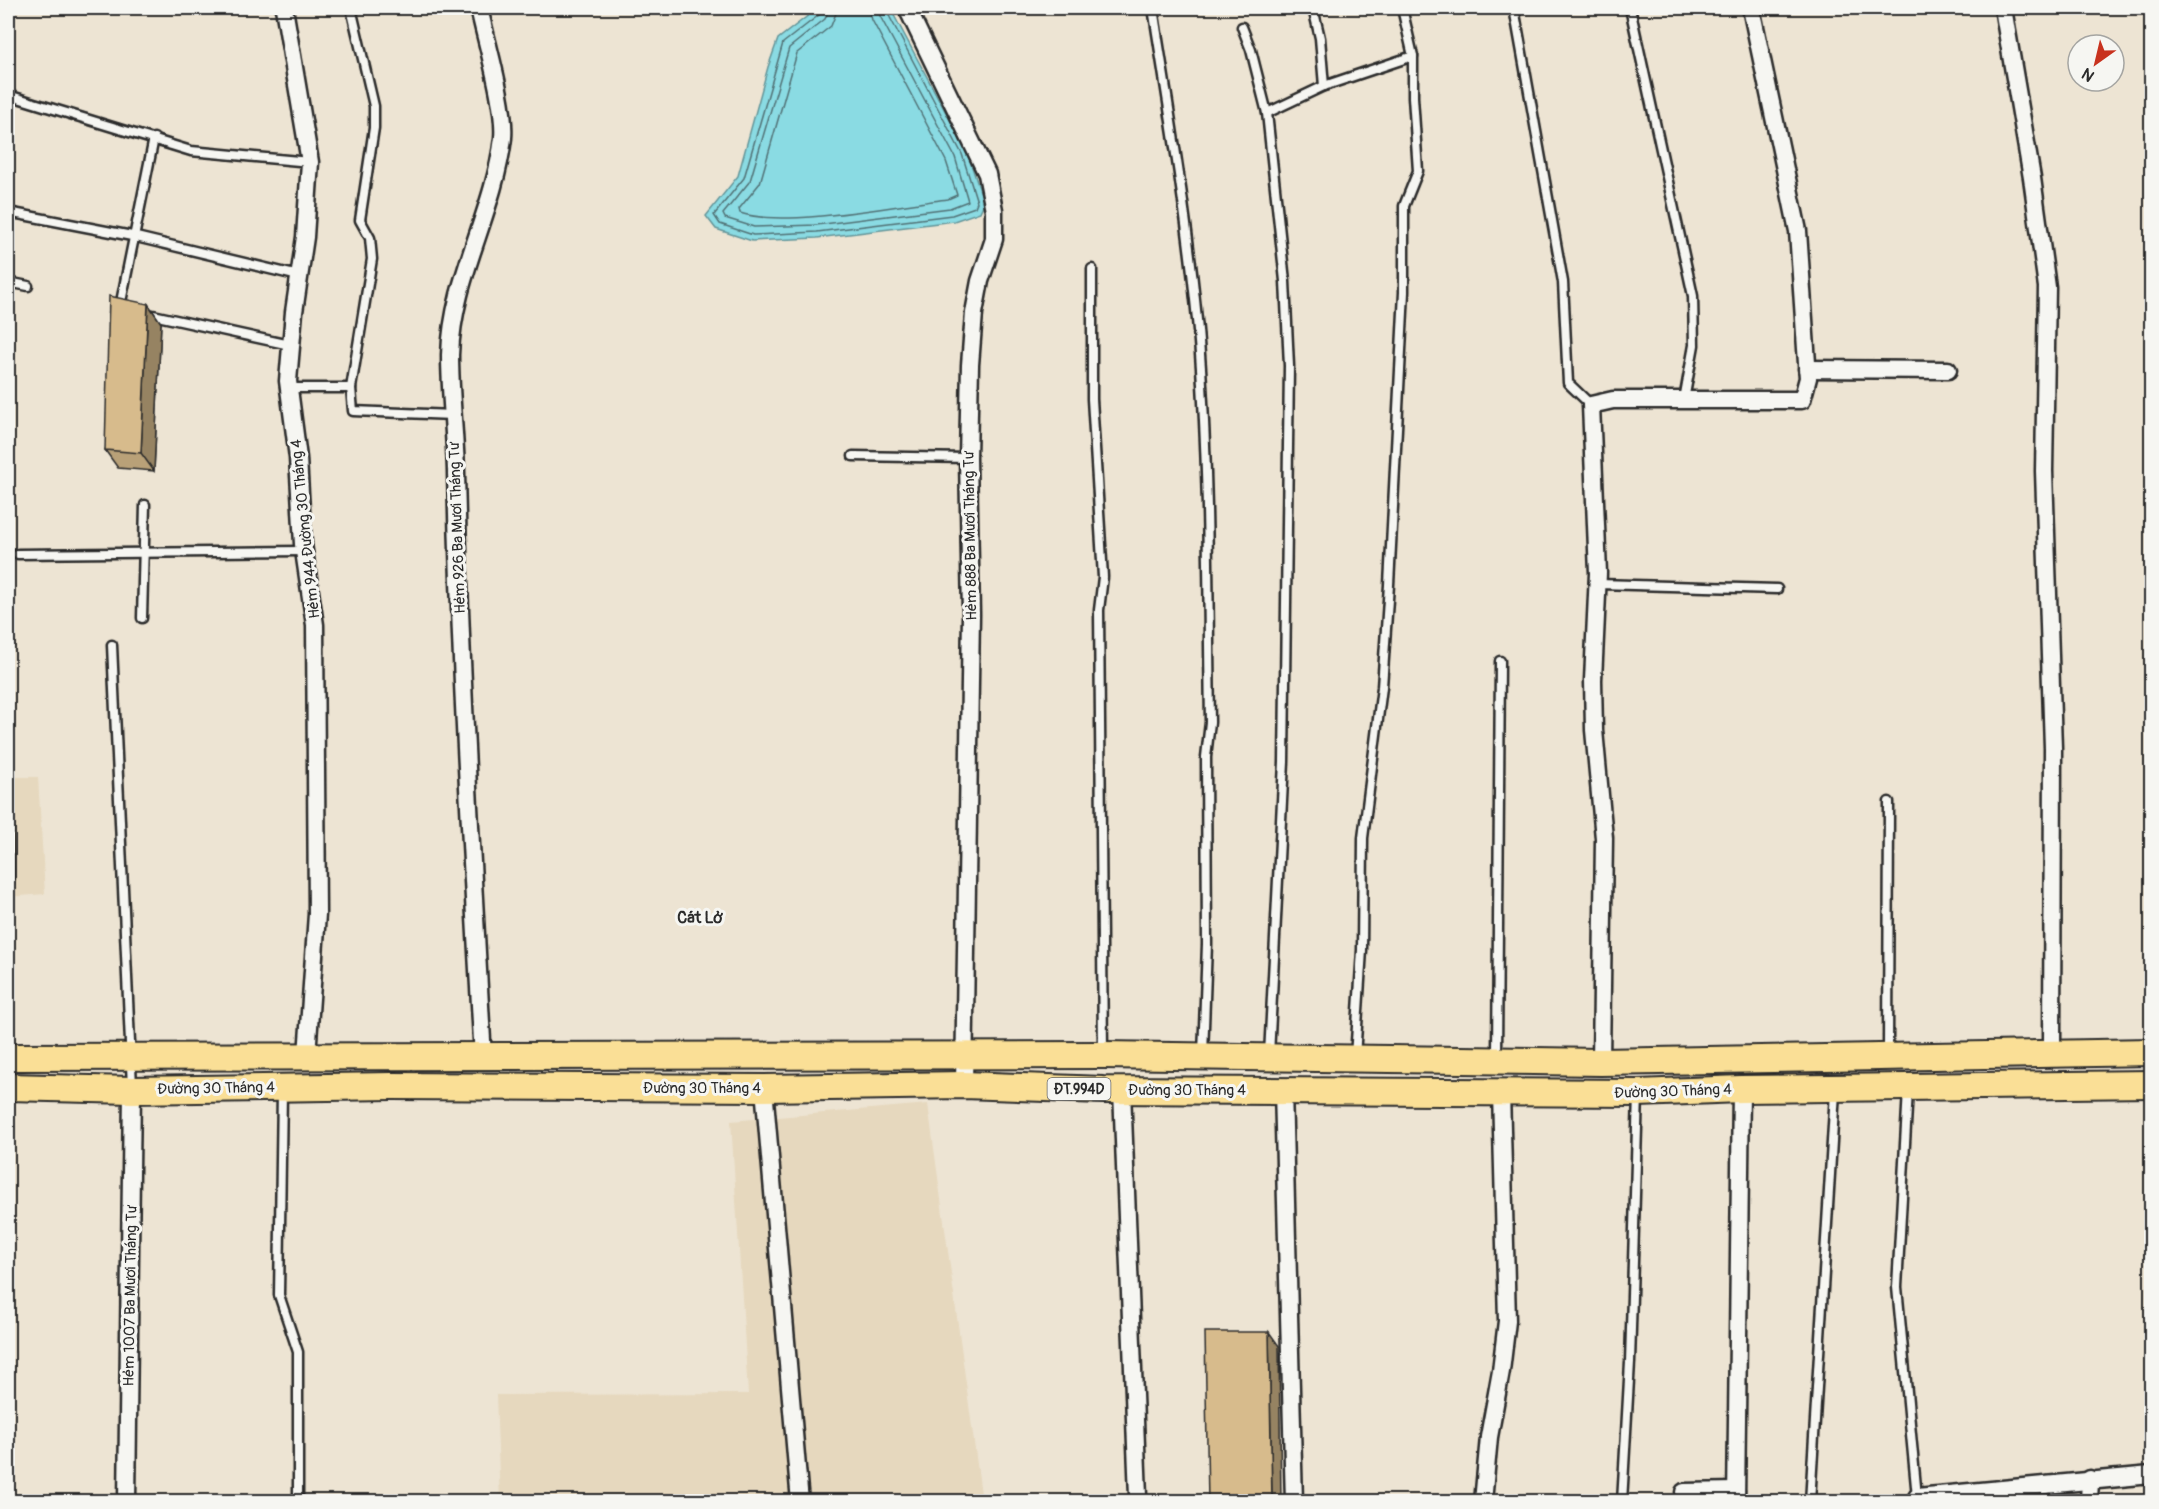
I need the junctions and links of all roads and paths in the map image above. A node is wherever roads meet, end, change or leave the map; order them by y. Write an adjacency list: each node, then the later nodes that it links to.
1 (284, 8): 18 (street, Hẻm 944 Đường 30 Tháng 4)
2 (351, 8): 28 (lane)
3 (479, 8): 32 (street, Hẻm 926 Ba Mươi Tháng Tư)
4 (907, 8): 34 (street, Hẻm 888 Ba Mươi Tháng Tư)
5 (1153, 8): 55 (lane)
6 (1313, 8): 14 (lane)
7 (1402, 8): 13 (lane)
8 (1514, 8): 31 (lane)
9 (1630, 8): 30 (lane)
10 (1751, 8): 26 (street)
11 (2003, 8): 46 (street)
12 (1242, 27): 16 (lane)
13 (1413, 56): 14 (lane); 56 (lane)
14 (1324, 86): 16 (lane)
15 (8, 94): 17 (lane)
16 (1267, 112): 57 (lane)
17 (154, 138): 18 (lane); 20 (lane)
18 (310, 162): 22 (street, Hẻm 944 Đường 30 Tháng 4)
19 (8, 212): 20 (lane)
20 (132, 236): 22 (lane); 25 (lane)
21 (1092, 269): 49 (lane)
22 (299, 276): 25 (street, Hẻm 944 Đường 30 Tháng 4)
23 (8, 282): 24 (lane)
24 (28, 286)
25 (290, 345): 29 (street, Hẻm 944 Đường 30 Tháng 4)
26 (1807, 369): 27 (street); 30 (street)
27 (1948, 370)
28 (351, 387): 29 (lane); 32 (lane)
29 (290, 388): 36 (street, Hẻm 944 Đường 30 Tháng 4)
30 (1683, 400): 31 (street)
31 (1591, 405): 39 (street)
32 (453, 415): 54 (street, Hẻm 926 Ba Mươi Tháng Tư)
33 (853, 456): 34 (lane)
34 (968, 458): 50 (street, Hẻm 888 Ba Mươi Tháng Tư)
35 (145, 505): 37 (lane)
36 (304, 551): 37 (lane); 47 (street, Hẻm 944 Đường 30 Tháng 4)
37 (144, 553): 38 (lane); 41 (lane)
38 (18, 554)
39 (1598, 584): 40 (lane); 59 (street)
40 (1777, 590)
41 (142, 618)
42 (112, 645): 53 (lane)
43 (1500, 661): 58 (lane)
44 (1889, 802): 52 (lane)
45 (2151, 1052): 46 (main road, Đường 30 Tháng 4 / ĐT.994D)
46 (2052, 1054): 52 (main road, Đường 30 Tháng 4 / ĐT.994D)
47 (307, 1055): 53 (main road, Đường 30 Tháng 4 / ĐT.994D); 54 (main road, Đường 30 Tháng 4 / ĐT.994D)
48 (762, 1055): 50 (main road, Đường 30 Tháng 4 / ĐT.994D); 54 (main road, Đường 30 Tháng 4 / ĐT.994D); 65 (main road)
49 (1103, 1055): 50 (main road, Đường 30 Tháng 4 / ĐT.994D); 55 (main road, Đường 30 Tháng 4 / ĐT.994D)
50 (965, 1056): 61 (street, Hẻm 888 Ba Mươi Tháng Tư)
51 (8, 1057): 53 (main road, Đường 30 Tháng 4 / ĐT.994D)
52 (1888, 1057): 59 (main road, Đường 30 Tháng 4 / ĐT.994D)
53 (131, 1058): 68 (lane)
54 (483, 1058)
55 (1203, 1058): 57 (main road, Đường 30 Tháng 4 / ĐT.994D)
56 (1355, 1058): 57 (main road, Đường 30 Tháng 4 / ĐT.994D); 58 (main road, Đường 30 Tháng 4 / ĐT.994D)
57 (1269, 1059)
58 (1497, 1060): 59 (main road, Đường 30 Tháng 4 / ĐT.994D); 71 (main road)
59 (1600, 1062)
60 (2151, 1084): 62 (main road, Đường 30 Tháng 4 / ĐT.994D)
61 (964, 1085): 65 (main road, Đường 30 Tháng 4 / ĐT.994D); 69 (main road, Đường 30 Tháng 4 / ĐT.994D)
62 (1908, 1086): 66 (main road, Đường 30 Tháng 4 / ĐT.994D); 78 (lane)
63 (8, 1087): 68 (main road, Đường 30 Tháng 4 / ĐT.994D)
64 (282, 1087): 65 (main road, Đường 30 Tháng 4 / ĐT.994D); 68 (main road, Đường 30 Tháng 4 / ĐT.994D); 80 (lane)
65 (764, 1088): 81 (street)
66 (1836, 1088): 67 (main road, Đường 30 Tháng 4 / ĐT.994D); 85 (lane)
67 (1741, 1089): 72 (main road, Đường 30 Tháng 4 / ĐT.994D); 77 (street)
68 (132, 1090): 79 (street, Hẻm 1007 Ba Mươi Tháng Tư)
69 (1122, 1090): 70 (main road, Đường 30 Tháng 4 / ĐT.994D); 76 (street)
70 (1282, 1090): 71 (main road, Đường 30 Tháng 4 / ĐT.994D); 82 (street)
71 (1501, 1092): 72 (main road, Đường 30 Tháng 4 / ĐT.994D); 83 (street)
72 (1638, 1094): 84 (lane)
73 (2151, 1474): 74 (street)
74 (2090, 1479): 78 (street); 86 (street)
75 (1684, 1492): 77 (street)
76 (1138, 1496)
77 (1736, 1496)
78 (1917, 1499)
79 (127, 1502)
80 (298, 1502)
81 (800, 1502)
82 (1294, 1502)
83 (1483, 1502)
84 (1622, 1502)
85 (1810, 1502)
86 (2089, 1502)

